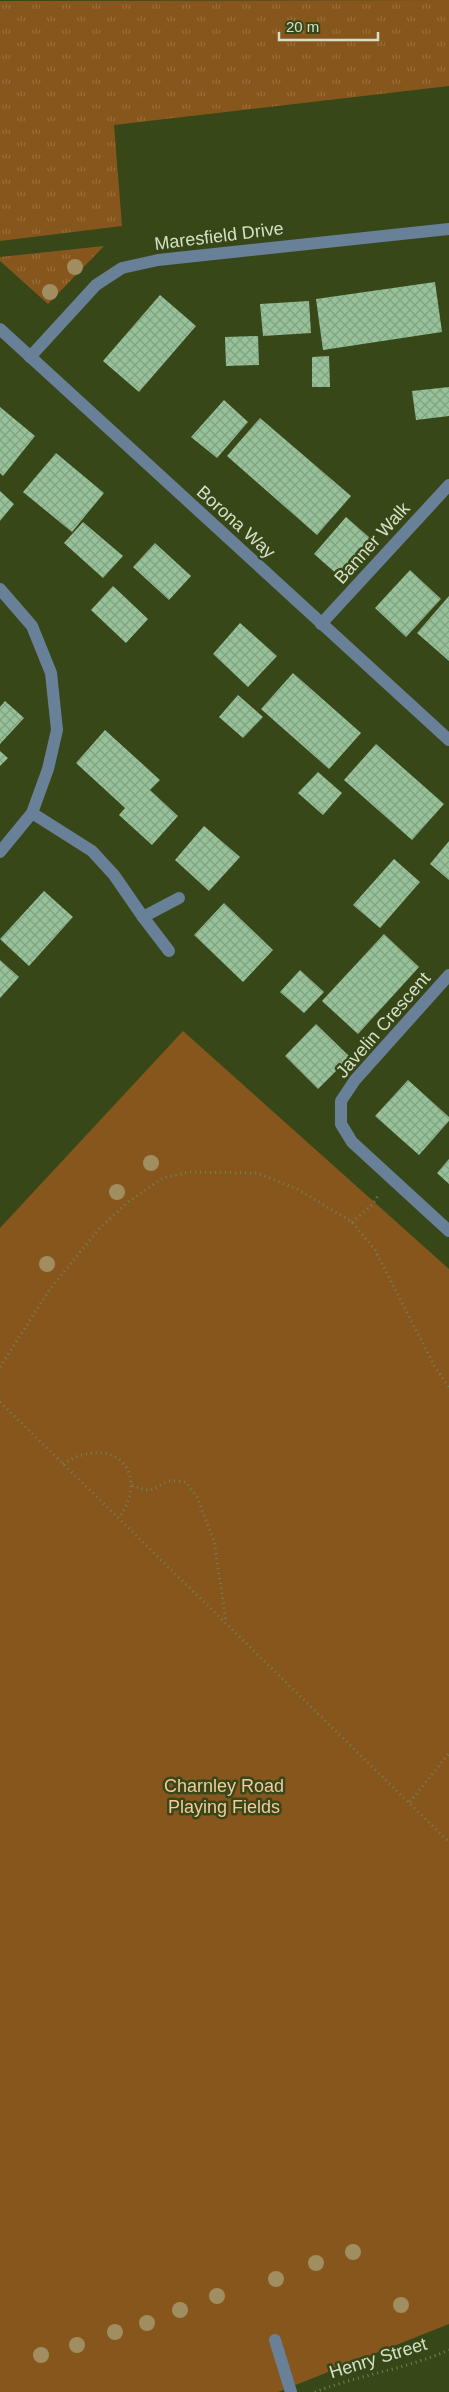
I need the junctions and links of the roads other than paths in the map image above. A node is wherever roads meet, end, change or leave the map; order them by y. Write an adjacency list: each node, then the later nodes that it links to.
1 (449, 228): 3 (street, Maresfield Drive)
2 (0, 329): 3 (street, Borona Way)
3 (30, 357): 6 (street, Borona Way)
4 (449, 485): 6 (street, Banner Walk)
5 (0, 589): 8 (street)
6 (321, 624): 7 (street, Borona Way)
7 (449, 740)
8 (32, 813): 9 (street); 11 (street)
9 (0, 852)
10 (180, 898): 11 (street)
11 (143, 917): 12 (street)
12 (169, 951)
13 (449, 975): 14 (street, Javelin Crescent)
14 (449, 1231)
15 (275, 2340): 16 (street)
16 (291, 2392)

